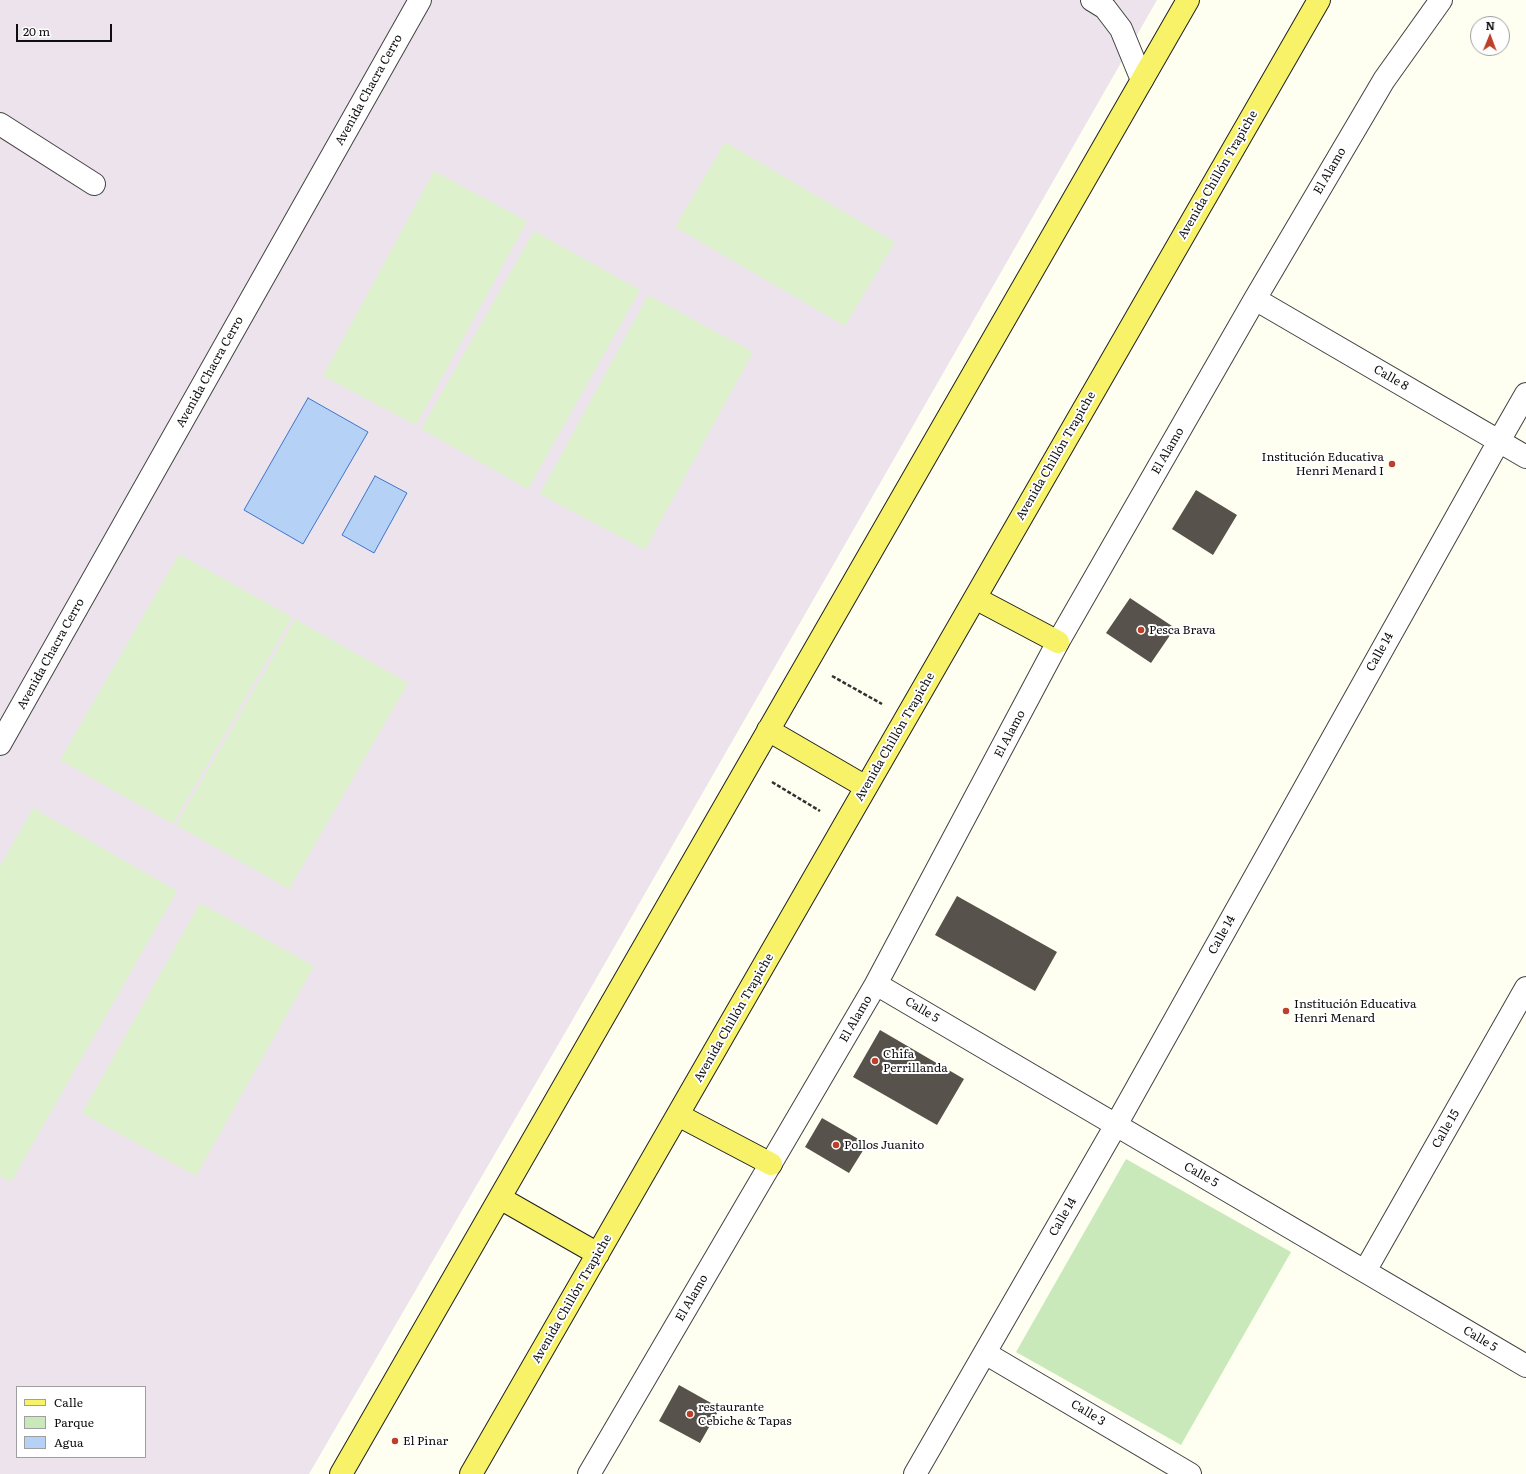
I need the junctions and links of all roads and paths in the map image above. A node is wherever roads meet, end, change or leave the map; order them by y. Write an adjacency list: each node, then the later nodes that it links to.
1 (1092, 0): 6 (street)
2 (1188, 0): 6 (main road)
3 (1319, 0): 13 (main road, Avenida Chillón Trapiche)
4 (1441, 0): 9 (street, El Alamo)
5 (416, 1): 18 (street, Avenida Chacra Cerro)
6 (1142, 80): 15 (main road)
7 (0, 124): 8 (street)
8 (94, 184)
9 (1255, 300): 11 (street, Calle 8); 14 (street, El Alamo)
10 (1526, 394): 11 (street, Calle 14)
11 (1499, 441): 12 (street, Calle 8); 25 (street, Calle 14)
12 (1526, 457)
13 (975, 598): 14 (main road); 16 (main road, Avenida Chillón Trapiche)
14 (1058, 642): 22 (street, El Alamo)
15 (808, 662): 16 (path); 17 (main road)
16 (906, 718): 20 (main road, Avenida Chillón Trapiche)
17 (768, 730): 19 (main road); 20 (main road)
18 (0, 744)
19 (747, 767): 21 (path); 27 (main road)
20 (866, 787): 21 (main road, Avenida Chillón Trapiche)
21 (844, 826): 24 (main road, Avenida Chillón Trapiche)
22 (876, 984): 25 (street, Calle 5); 26 (street, El Alamo)
23 (1526, 988): 29 (street, Calle 15)
24 (678, 1115): 26 (main road); 28 (main road, Avenida Chillón Trapiche)
25 (1116, 1125): 29 (street, Calle 5); 30 (street, Calle 14)
26 (771, 1164): 34 (street, El Alamo)
27 (500, 1198): 28 (main road); 32 (main road)
28 (598, 1254): 33 (main road, Avenida Chillón Trapiche)
29 (1365, 1271): 31 (street, Calle 5)
30 (985, 1353): 35 (street, Calle 14); 36 (street, Calle 3)
31 (1526, 1366)
32 (341, 1474)
33 (471, 1474)
34 (589, 1474)
35 (915, 1474)
36 (1190, 1474)

